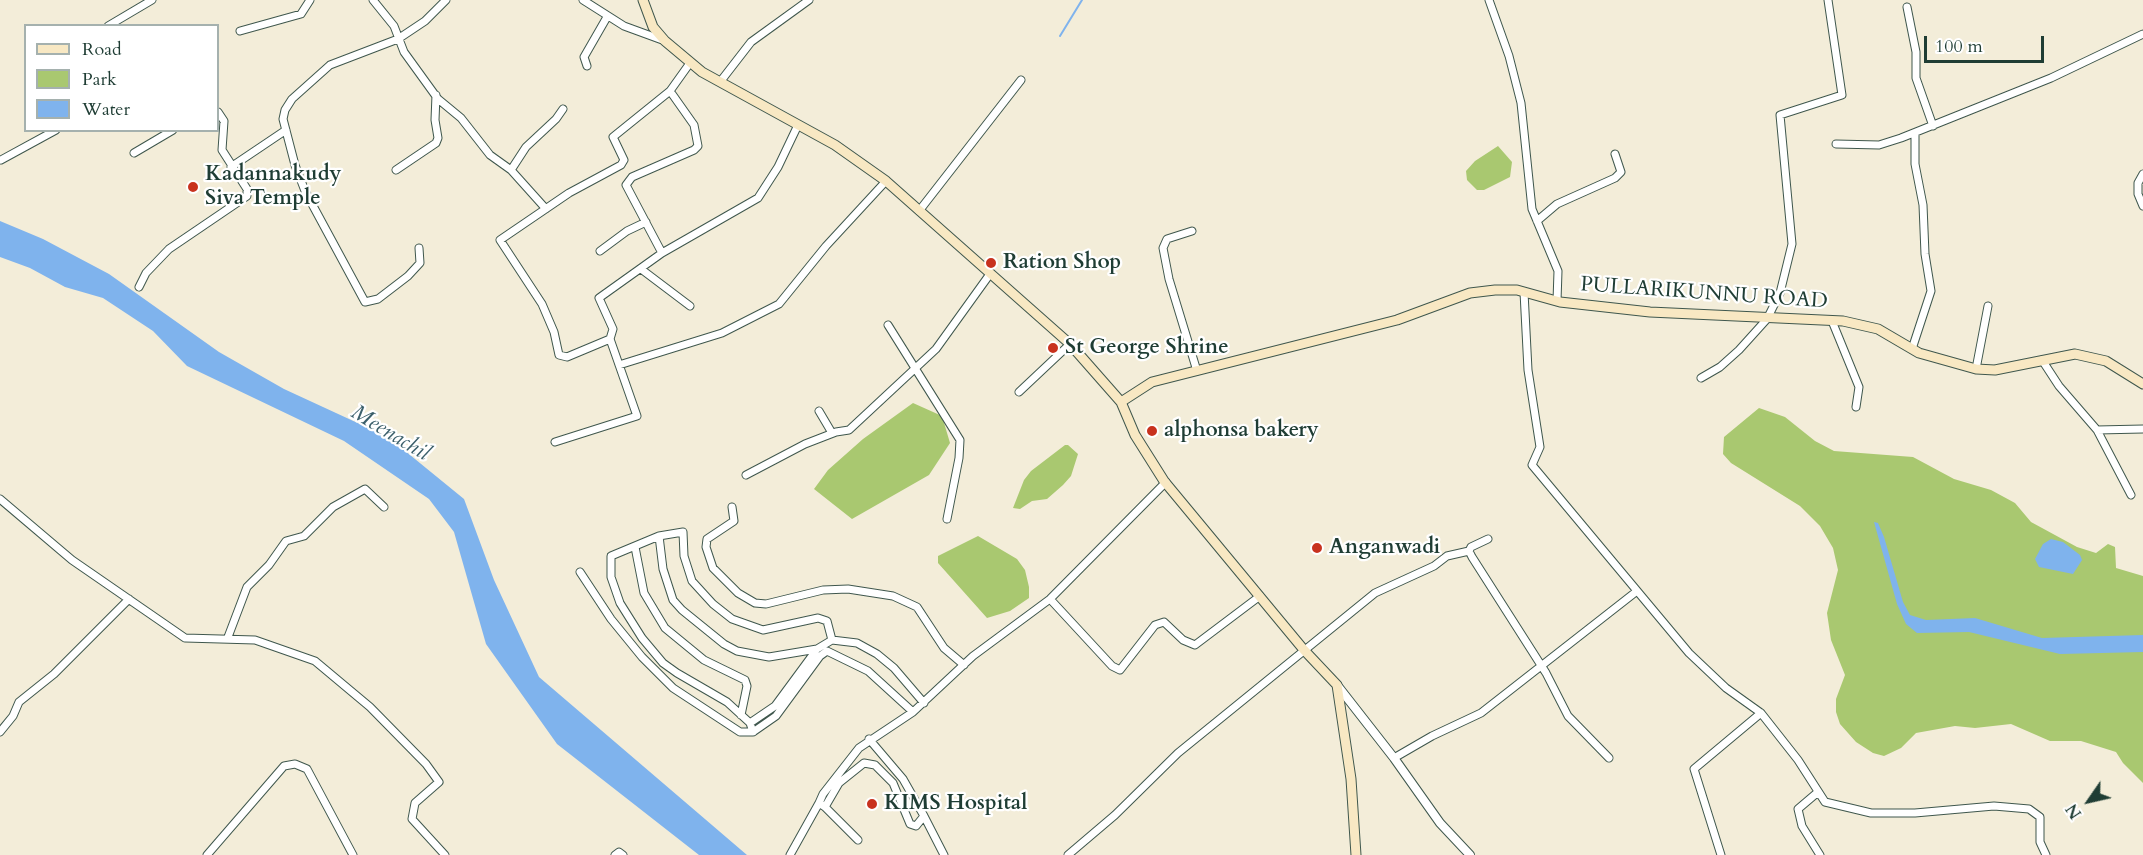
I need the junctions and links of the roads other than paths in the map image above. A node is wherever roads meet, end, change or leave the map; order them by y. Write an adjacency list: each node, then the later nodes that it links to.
1 (310, 0): 13 (street)
2 (373, 0): 15 (street)
3 (446, 0): 15 (street)
4 (583, 0): 11 (street)
5 (643, 0): 16 (main road)
6 (809, 0): 20 (street)
7 (1489, 0): 45 (street)
8 (1828, 0): 58 (street)
9 (148, 1): 12 (street)
10 (1906, 7): 26 (street)
11 (608, 17): 16 (street); 18 (street)
12 (111, 24)
13 (240, 31)
14 (2143, 34): 26 (street)
15 (398, 39): 22 (street); 27 (street)
16 (665, 41): 17 (main road)
17 (690, 63): 20 (main road); 21 (street)
18 (586, 66)
19 (1021, 80): 44 (street)
20 (720, 82): 25 (main road)
21 (670, 91): 35 (street); 41 (street)
22 (436, 95): 37 (street); 38 (street)
23 (563, 109): 38 (street)
24 (219, 114): 36 (street)
25 (798, 125): 40 (main road); 50 (street)
26 (1933, 126): 29 (street)
27 (286, 130): 36 (street); 48 (street)
28 (52, 132): 34 (street)
29 (1916, 133): 31 (street); 63 (street)
30 (157, 134): 32 (street)
31 (1836, 144)
32 (134, 153)
33 (1615, 154): 45 (street)
34 (1, 160)
35 (621, 165): 41 (street); 43 (street)
36 (231, 167): 53 (street)
37 (396, 170)
38 (512, 170): 43 (street)
39 (2143, 174): 42 (street)
40 (886, 181): 44 (main road); 65 (street)
41 (627, 182): 46 (street)
42 (2143, 206)
43 (546, 209): 61 (street)
44 (919, 211): 52 (main road)
45 (1537, 221): 55 (street)
46 (646, 222): 49 (street); 50 (street)
47 (1192, 231): 68 (street)
48 (419, 248)
49 (600, 251)
50 (662, 253): 51 (street)
51 (641, 268): 56 (street); 61 (street)
52 (990, 274): 62 (main road); 67 (street)
53 (139, 287)
54 (1524, 292): 55 (main road, PULLARIKUNNU ROAD); 68 (main road, PULLARIKUNNU ROAD); 91 (street)
55 (1557, 301): 58 (main road, PULLARIKUNNU ROAD)
56 (690, 306)
57 (1988, 306): 66 (street)
58 (1767, 319): 59 (main road, PULLARIKUNNU ROAD); 69 (street)
59 (1832, 321): 63 (main road, PULLARIKUNNU ROAD); 73 (street)
60 (888, 325): 67 (street)
61 (610, 339): 65 (street)
62 (1070, 344): 71 (street); 72 (main road)
63 (1912, 349): 66 (main road, PULLARIKUNNU ROAD)
64 (2042, 360): 66 (main road, PULLARIKUNNU ROAD); 70 (main road, PULLARIKUNNU ROAD); 76 (street)
65 (619, 365): 78 (street)
66 (1976, 369)
67 (916, 370): 77 (street); 85 (street)
68 (1197, 371): 72 (main road, PULLARIKUNNU ROAD)
69 (1701, 378)
70 (2143, 384)
71 (1019, 392)
72 (1121, 402): 80 (main road)
73 (1856, 407)
74 (819, 411): 77 (street)
75 (2143, 429): 76 (street)
76 (2097, 430): 81 (street)
77 (832, 433): 79 (street)
78 (555, 442)
79 (746, 475)
80 (1166, 482): 92 (main road); 94 (street)
81 (2131, 495)
82 (0, 499): 93 (street)
83 (384, 507): 95 (street)
84 (732, 507): 99 (street)
85 (947, 519)
86 (659, 536): 88 (street); 96 (street); 97 (street)
87 (1488, 538): 89 (street)
88 (634, 547): 105 (street); 105 (street)
89 (1469, 551): 98 (street); 100 (street)
90 (580, 572): 108 (street)
91 (1637, 591): 100 (street); 104 (street)
92 (1260, 596): 94 (street); 98 (main road)
93 (129, 599): 95 (street); 107 (street)
94 (1050, 599): 99 (street)
95 (228, 637): 118 (street)
96 (832, 640): 97 (street); 102 (street)
97 (817, 649): 106 (street)
98 (1304, 650): 101 (main road); 123 (street)
99 (964, 665): 102 (street)
100 (1541, 666): 110 (street); 111 (street)
101 (1337, 685): 110 (street); 124 (main road)
102 (924, 703): 103 (street)
103 (913, 712): 108 (street); 109 (street)
104 (1761, 713): 112 (street); 126 (street)
105 (741, 714): 106 (street)
106 (750, 723): 108 (street)
107 (0, 732)
108 (753, 732)
109 (870, 739): 113 (street); 114 (street)
110 (1394, 758): 125 (street)
111 (1609, 758)
112 (1818, 792): 127 (street); 128 (street)
113 (822, 805): 114 (street); 115 (street); 121 (street)
114 (924, 816): 122 (street)
115 (858, 840)
116 (207, 855): 117 (street)
117 (353, 855)
118 (445, 855)
119 (615, 855): 120 (street)
120 (623, 855)
121 (790, 855)
122 (944, 855)
123 (1068, 855)
124 (1356, 855)
125 (1470, 855)
126 (1721, 855)
127 (1820, 855)
128 (2046, 855)

